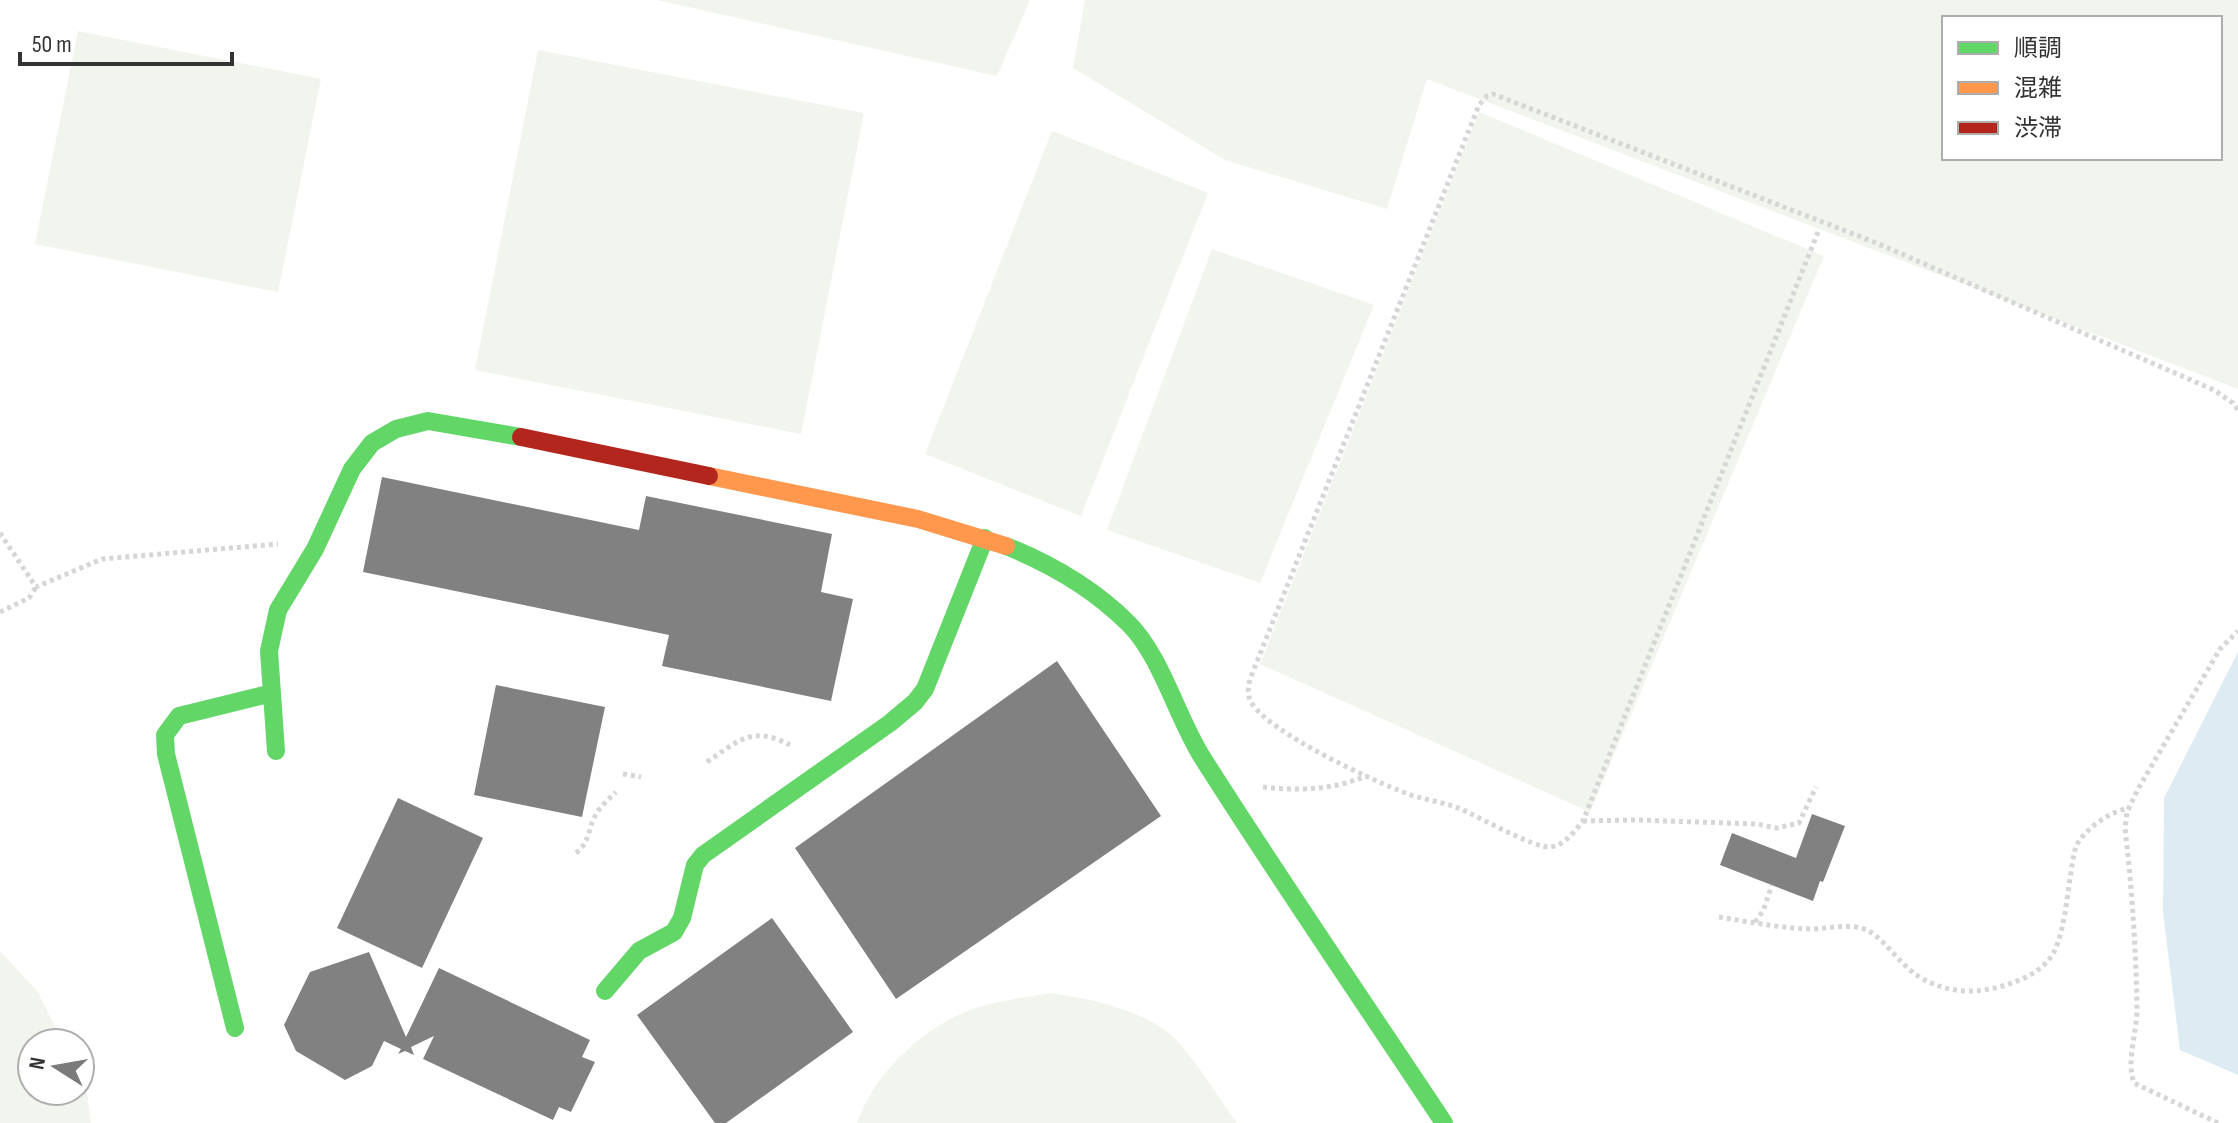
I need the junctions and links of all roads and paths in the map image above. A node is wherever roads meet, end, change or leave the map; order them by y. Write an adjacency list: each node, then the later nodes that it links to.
1 (1818, 232): 20 (path)
2 (2238, 410): 14 (path)
3 (0, 533): 6 (path)
4 (985, 538): 5 (street); 18 (street); 25 (street)
5 (315, 549): 6 (path); 9 (street)
6 (36, 587): 7 (path)
7 (0, 612)
8 (2238, 631): 19 (path)
9 (272, 693): 11 (street); 26 (street)
10 (790, 745): 12 (path)
11 (276, 751)
12 (707, 762)
13 (623, 774): 15 (path)
14 (1367, 776): 18 (path); 20 (path)
15 (641, 777)
16 (1816, 787): 20 (path)
17 (616, 792): 21 (path)
18 (1225, 793): 27 (street)
19 (2129, 808): 24 (path); 28 (path)
20 (1583, 821)
21 (576, 853)
22 (1772, 885): 24 (path)
23 (1719, 917): 24 (path)
24 (1754, 923)
25 (605, 991)
26 (235, 1028)
27 (1444, 1123)
28 (2218, 1123)

